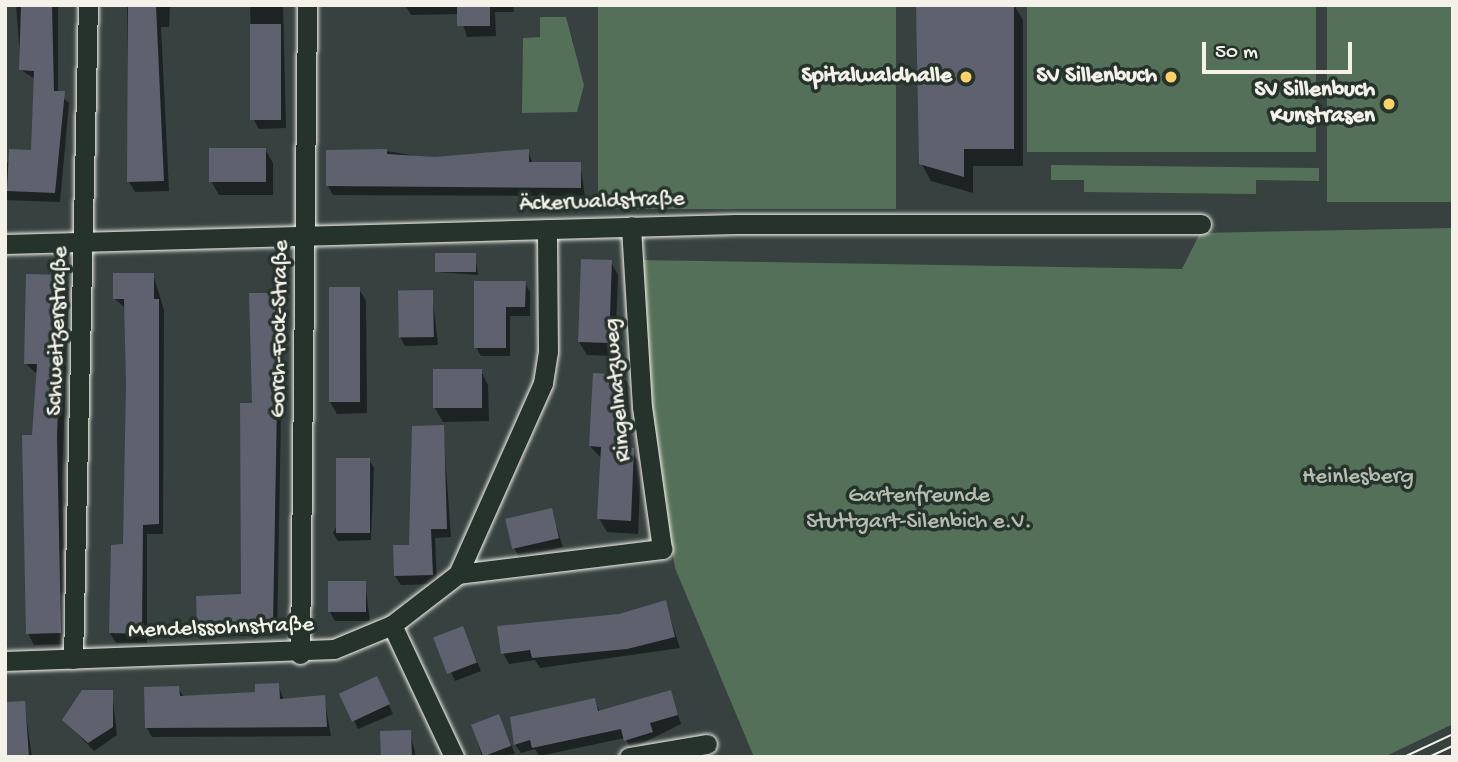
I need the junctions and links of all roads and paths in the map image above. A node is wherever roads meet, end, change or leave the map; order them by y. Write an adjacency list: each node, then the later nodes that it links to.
1 (88, 5): 7 (street, Schweitzerstraße)
2 (307, 5): 6 (street, Gorch-Fock-Straße)
3 (1201, 224): 4 (street, Äckerwaldstraße)
4 (631, 226): 5 (street, Äckerwaldstraße); 9 (street, Ringelnatzweg)
5 (547, 229): 6 (street, Äckerwaldstraße); 9 (street, Mendelssohnstraße)
6 (308, 235): 7 (street, Äckerwaldstraße); 11 (street, Gorch-Fock-Straße)
7 (86, 242): 8 (street, Äckerwaldstraße); 12 (street, Schweitzerstraße)
8 (5, 244)
9 (458, 574): 10 (street, Mendelssohnstraße)
10 (393, 625): 11 (street, Mendelssohnstraße); 15 (street)
11 (300, 654): 12 (street, Mendelssohnstraße)
12 (73, 659): 13 (street, Mendelssohnstraße)
13 (5, 661)
14 (707, 744): 16 (street)
15 (454, 757)
16 (629, 757)

